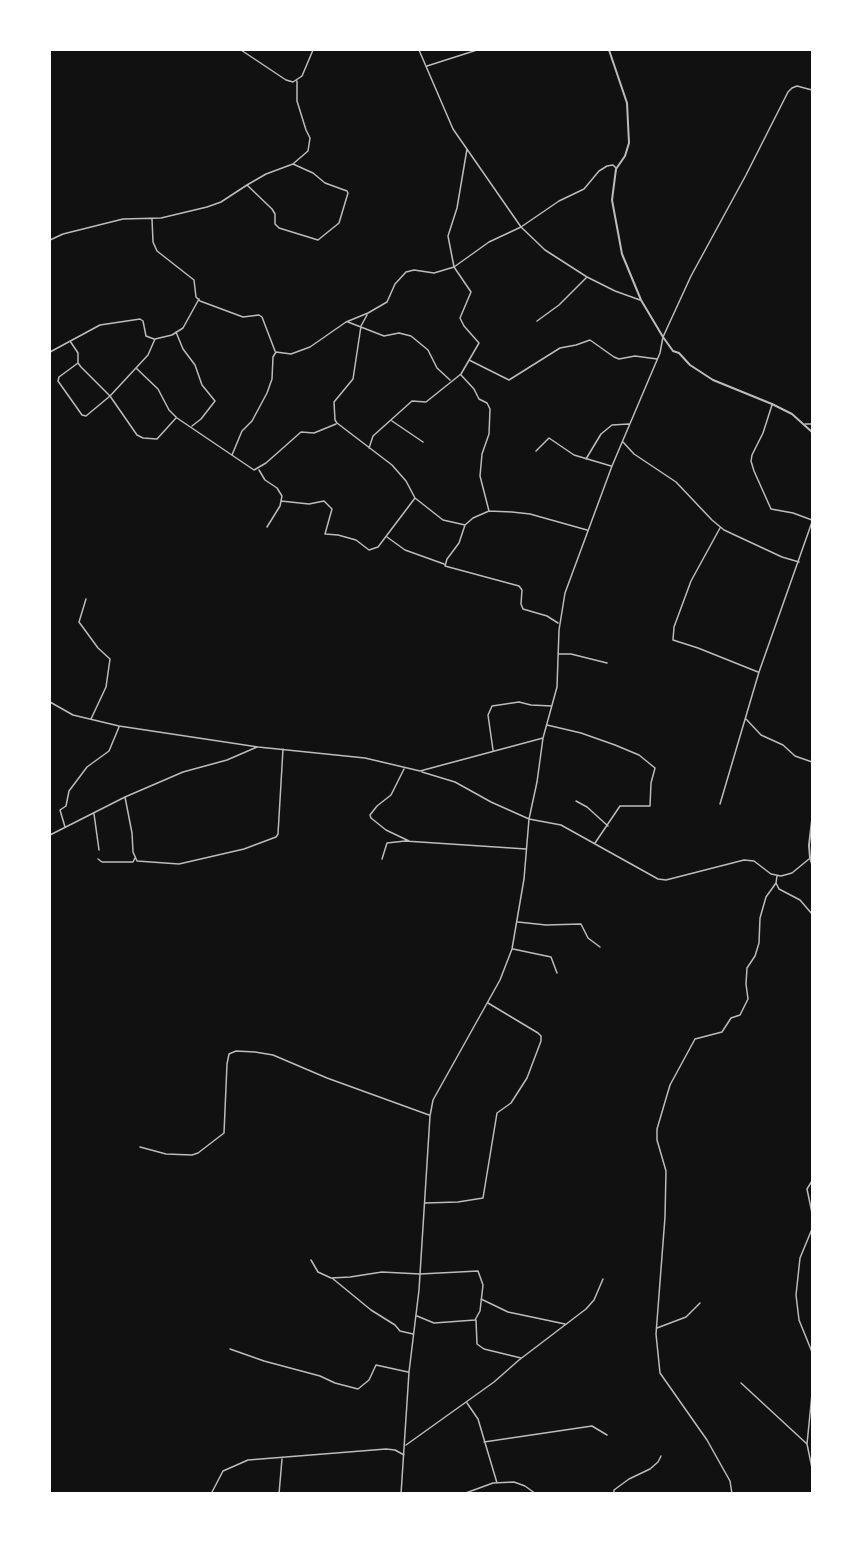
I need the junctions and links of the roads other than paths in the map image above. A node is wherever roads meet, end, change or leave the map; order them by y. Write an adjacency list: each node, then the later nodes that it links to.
1 (241, 50): 7 (street)
2 (313, 50): 7 (street)
3 (419, 50): 6 (street)
4 (477, 50): 6 (street)
5 (609, 50): 11 (street)
6 (426, 66): 9 (street)
7 (297, 81): 10 (street)
8 (813, 90): 25 (street)
9 (467, 149): 14 (street); 16 (street)
10 (293, 164): 12 (street); 12 (street)
11 (616, 169): 14 (street); 19 (street)
12 (248, 185): 13 (street)
13 (152, 219): 15 (street); 18 (street)
14 (521, 227): 16 (street); 17 (street)
15 (50, 240)
16 (454, 267): 20 (street); 30 (street)
17 (587, 277): 19 (street); 21 (street)
18 (198, 299): 24 (street); 29 (street)
19 (641, 300): 25 (street)
20 (368, 313): 22 (street); 23 (street)
21 (537, 321)
22 (346, 322): 23 (street); 29 (street)
23 (361, 326): 35 (street); 40 (street)
24 (176, 332): 26 (street); 44 (street)
25 (663, 337): 31 (street); 37 (street)
26 (155, 339): 27 (street); 33 (street)
27 (70, 341): 28 (street); 32 (street)
28 (50, 352)
29 (276, 352): 50 (street)
30 (468, 359): 31 (street); 34 (street)
31 (657, 359): 41 (street)
32 (78, 363): 36 (street); 36 (street)
33 (136, 368): 36 (street); 38 (street)
34 (461, 374): 35 (street); 56 (street)
35 (451, 381): 39 (street)
36 (110, 396): 38 (street)
37 (772, 404): 42 (street); 57 (street)
38 (177, 418): 44 (street)
39 (391, 421): 47 (street); 48 (street)
40 (337, 423): 48 (street); 53 (street)
41 (630, 424): 46 (street); 51 (street)
42 (804, 424): 43 (street); 45 (street)
43 (813, 424)
44 (191, 426): 50 (street)
45 (813, 432)
46 (623, 441): 52 (street); 60 (street)
47 (423, 442)
48 (369, 448): 54 (street)
49 (536, 451): 51 (street)
50 (232, 455): 53 (street)
51 (585, 460): 52 (street)
52 (612, 466): 61 (street)
53 (258, 469): 55 (street)
54 (415, 498): 58 (street); 62 (street)
55 (281, 501): 59 (street); 62 (street)
56 (489, 512): 58 (street); 61 (street)
57 (813, 521): 63 (street)
58 (465, 525): 64 (street)
59 (267, 527)
60 (720, 528): 63 (street); 69 (street)
61 (588, 530): 66 (street)
62 (386, 536): 64 (street)
63 (799, 562): 69 (street)
64 (445, 564): 66 (street)
65 (86, 599): 73 (street)
66 (559, 623): 67 (street)
67 (558, 654): 68 (street); 71 (street)
68 (608, 663)
69 (759, 672): 72 (street)
70 (50, 702): 73 (street)
71 (552, 706): 74 (street); 79 (street)
72 (745, 718): 80 (street); 85 (street)
73 (91, 720): 75 (street)
74 (546, 725): 76 (street); 89 (street)
75 (119, 726): 77 (street); 90 (street)
76 (543, 738): 79 (street); 87 (street)
77 (258, 747): 78 (street); 83 (street)
78 (283, 748): 81 (street); 96 (street)
79 (493, 751): 82 (street)
80 (813, 762)
81 (404, 768): 82 (street); 92 (street)
82 (420, 771): 87 (street)
83 (125, 797): 86 (street); 96 (street)
84 (576, 801): 89 (street)
85 (720, 804)
86 (94, 813): 90 (street); 95 (street)
87 (529, 819): 93 (street); 94 (street)
88 (813, 819): 97 (street)
89 (608, 826): 93 (street)
90 (64, 827): 91 (street)
91 (50, 835)
92 (410, 841): 94 (street); 99 (street)
93 (595, 843): 101 (street)
94 (527, 849): 104 (street)
95 (99, 850)
96 (135, 857): 98 (street)
97 (810, 858): 100 (street); 101 (street)
98 (98, 859)
99 (382, 859)
100 (813, 864)
101 (777, 875): 102 (street)
102 (776, 883): 103 (street); 124 (street)
103 (812, 914)
104 (517, 922): 105 (street); 106 (street)
105 (600, 947)
106 (512, 949): 107 (street); 108 (street)
107 (557, 973)
108 (487, 1002): 109 (street); 112 (street)
109 (430, 1116): 110 (street); 112 (street)
110 (140, 1147)
111 (813, 1181): 113 (street)
112 (424, 1203): 116 (street)
113 (813, 1213)
114 (813, 1228): 126 (street)
115 (311, 1260): 117 (street)
116 (420, 1274): 117 (street); 119 (street); 121 (street)
117 (331, 1278): 125 (street)
118 (603, 1279): 123 (street)
119 (480, 1299): 122 (street); 123 (street)
120 (700, 1303): 124 (street)
121 (416, 1316): 122 (street); 125 (street)
122 (476, 1320): 129 (street)
123 (567, 1325): 129 (street)
124 (656, 1328): 149 (street)
125 (414, 1334): 130 (street)
126 (812, 1345): 128 (street)
127 (230, 1349): 130 (street)
128 (813, 1352)
129 (521, 1358): 133 (street)
130 (409, 1372): 137 (street)
131 (741, 1383): 136 (street)
132 (813, 1394): 136 (street)
133 (466, 1401): 135 (street); 137 (street)
134 (607, 1435): 135 (street)
135 (484, 1442): 142 (street)
136 (807, 1444): 141 (street)
137 (405, 1445): 138 (street)
138 (404, 1455): 140 (street); 145 (street)
139 (661, 1456): 148 (street)
140 (282, 1458): 143 (street); 144 (street)
141 (813, 1468)
142 (497, 1483): 146 (street); 147 (street)
143 (211, 1494)
144 (279, 1494)
145 (401, 1494)
146 (463, 1494)
147 (536, 1494)
148 (614, 1494)
149 (732, 1494)

